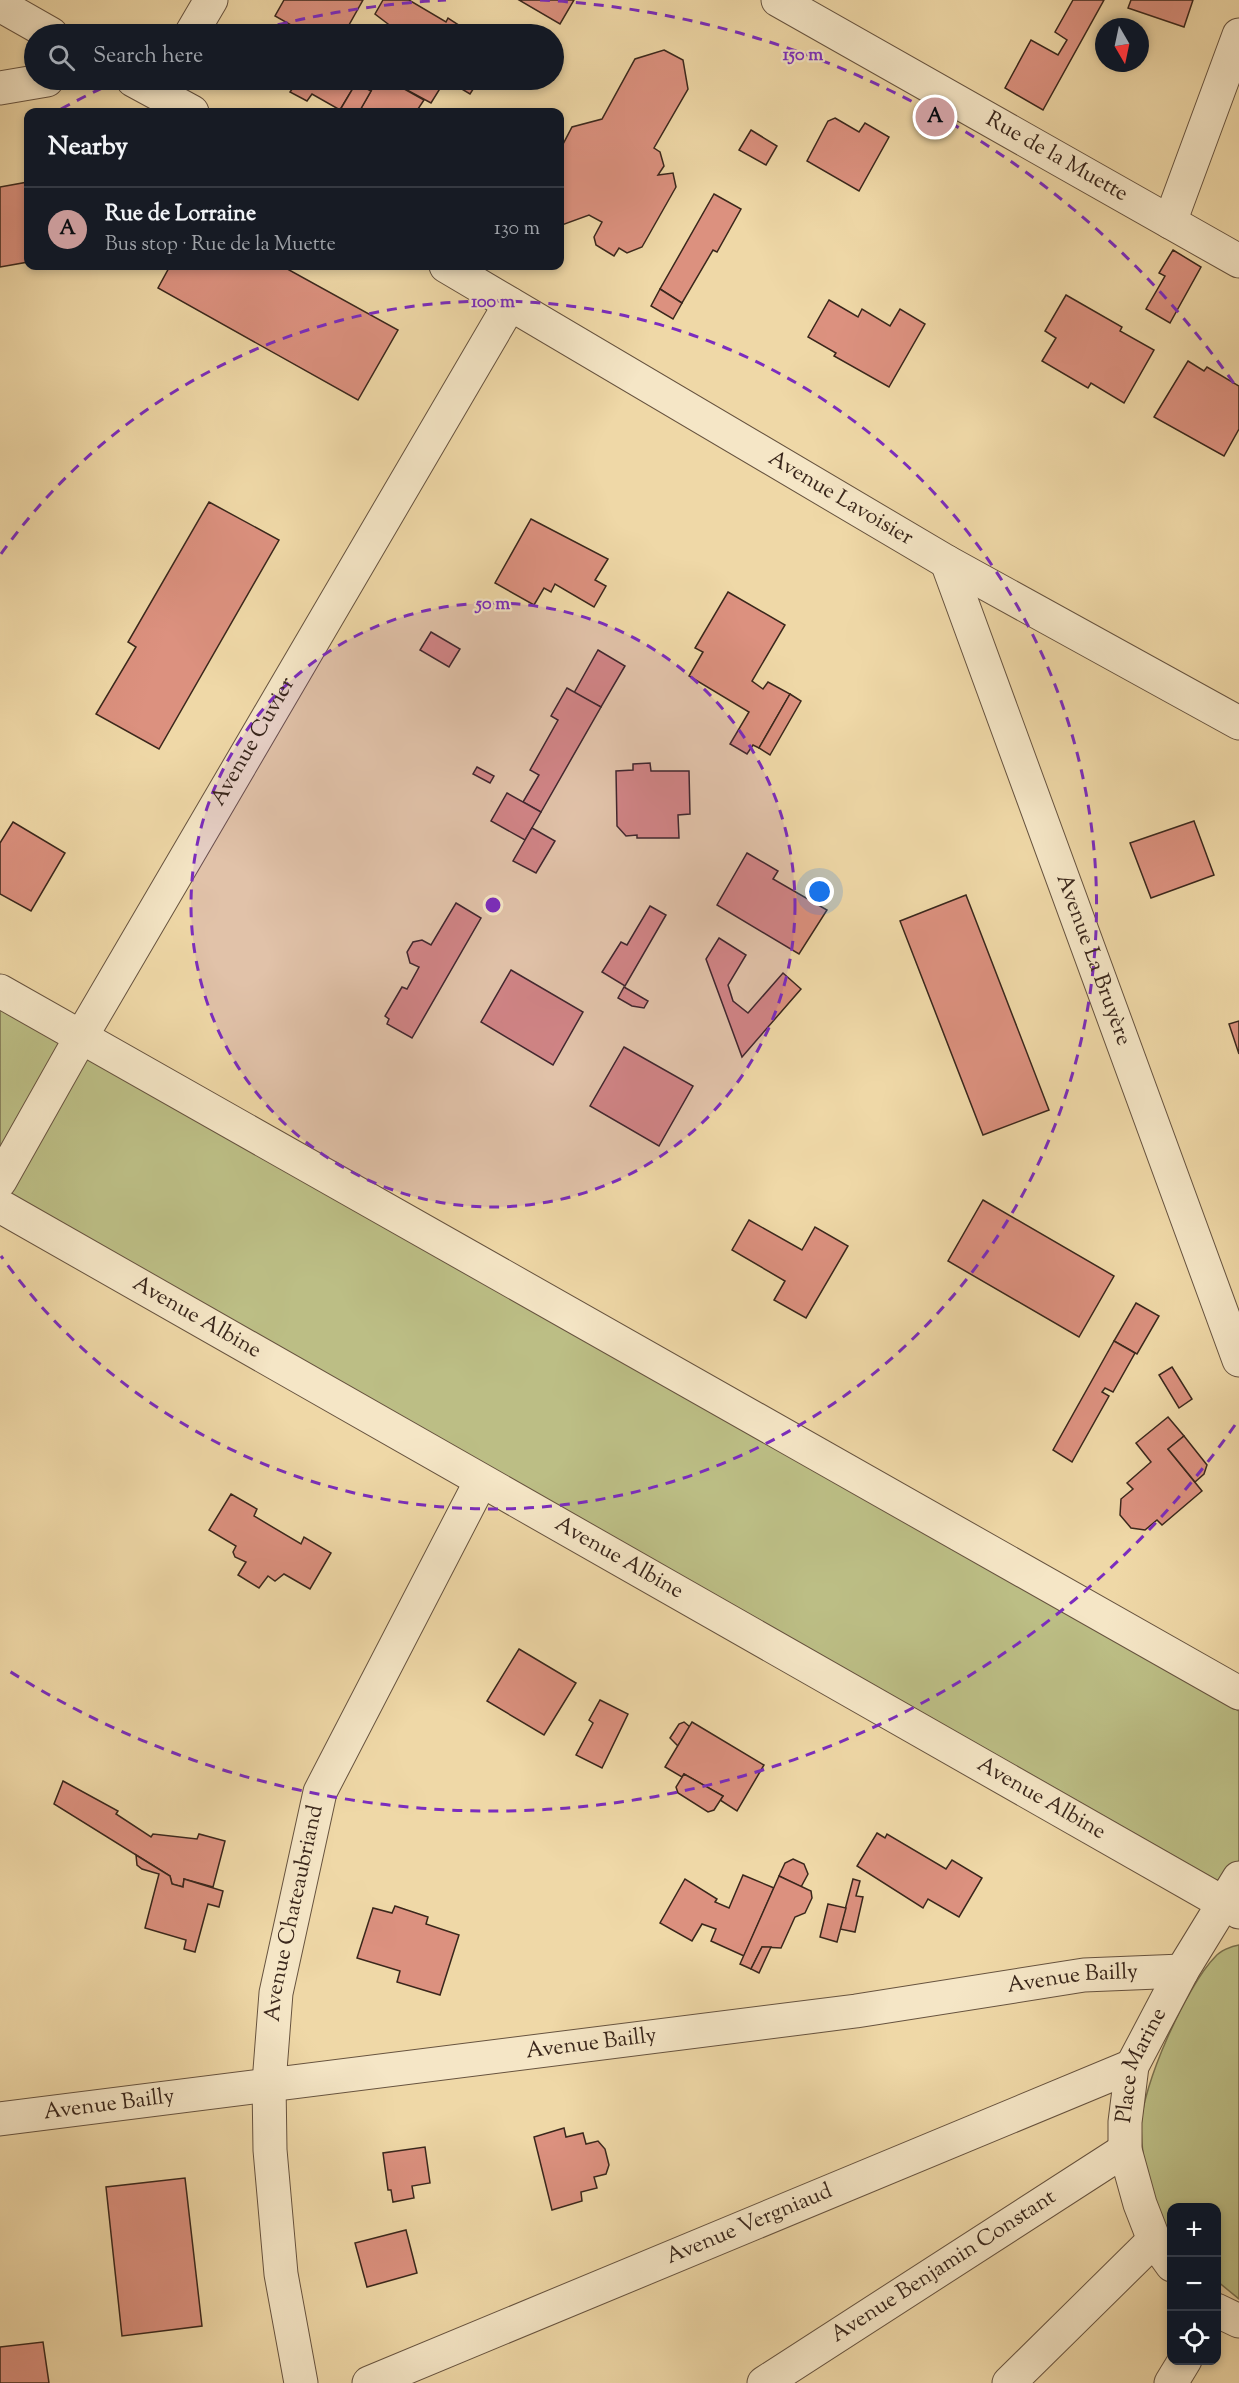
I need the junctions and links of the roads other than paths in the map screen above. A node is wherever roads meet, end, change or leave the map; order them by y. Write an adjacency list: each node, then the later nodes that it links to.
1 (211, 0): 5 (street)
2 (778, 0): 11 (street, Rue de la Muette)
3 (0, 5): 4 (street)
4 (33, 24)
5 (197, 24)
6 (1239, 35): 11 (street)
7 (24, 84): 8 (street)
8 (0, 88)
9 (161, 90): 10 (street)
10 (186, 108)
11 (1170, 222): 12 (street, Rue de la Muette)
12 (1239, 261)
13 (453, 270): 14 (street, Avenue Lavoisier)
14 (510, 304): 15 (street, Avenue Lavoisier); 18 (street, Avenue Cuvier)
15 (947, 562): 16 (street, Avenue Lavoisier); 21 (street, Avenue La Bruyère)
16 (1239, 723)
17 (0, 991): 18 (street)
18 (81, 1037): 19 (street, Avenue Cuvier); 23 (street)
19 (0, 1181)
20 (0, 1206): 22 (street, Avenue Albine)
21 (1239, 1360)
22 (481, 1480): 24 (street, Avenue Albine); 27 (street, Avenue Chateaubriand)
23 (1239, 1693)
24 (1234, 1898): 25 (street, Place Marine)
25 (1182, 1971): 26 (street, Place Marine); 27 (street, Avenue Bailly)
26 (1132, 2066): 29 (street, Place Marine); 35 (street, Avenue Vergniaud)
27 (269, 2083): 28 (street, Avenue Bailly); 34 (street, Avenue Chateaubriand)
28 (0, 2119)
29 (1125, 2150): 30 (street, Place Marine); 36 (street, Avenue Benjamin Constant)
30 (1163, 2253): 37 (street)
31 (1218, 2311): 32 (street)
32 (1239, 2320)
33 (1182, 2365): 38 (street)
34 (301, 2383)
35 (369, 2383)
36 (764, 2383)
37 (1009, 2383)
38 (1171, 2383)

